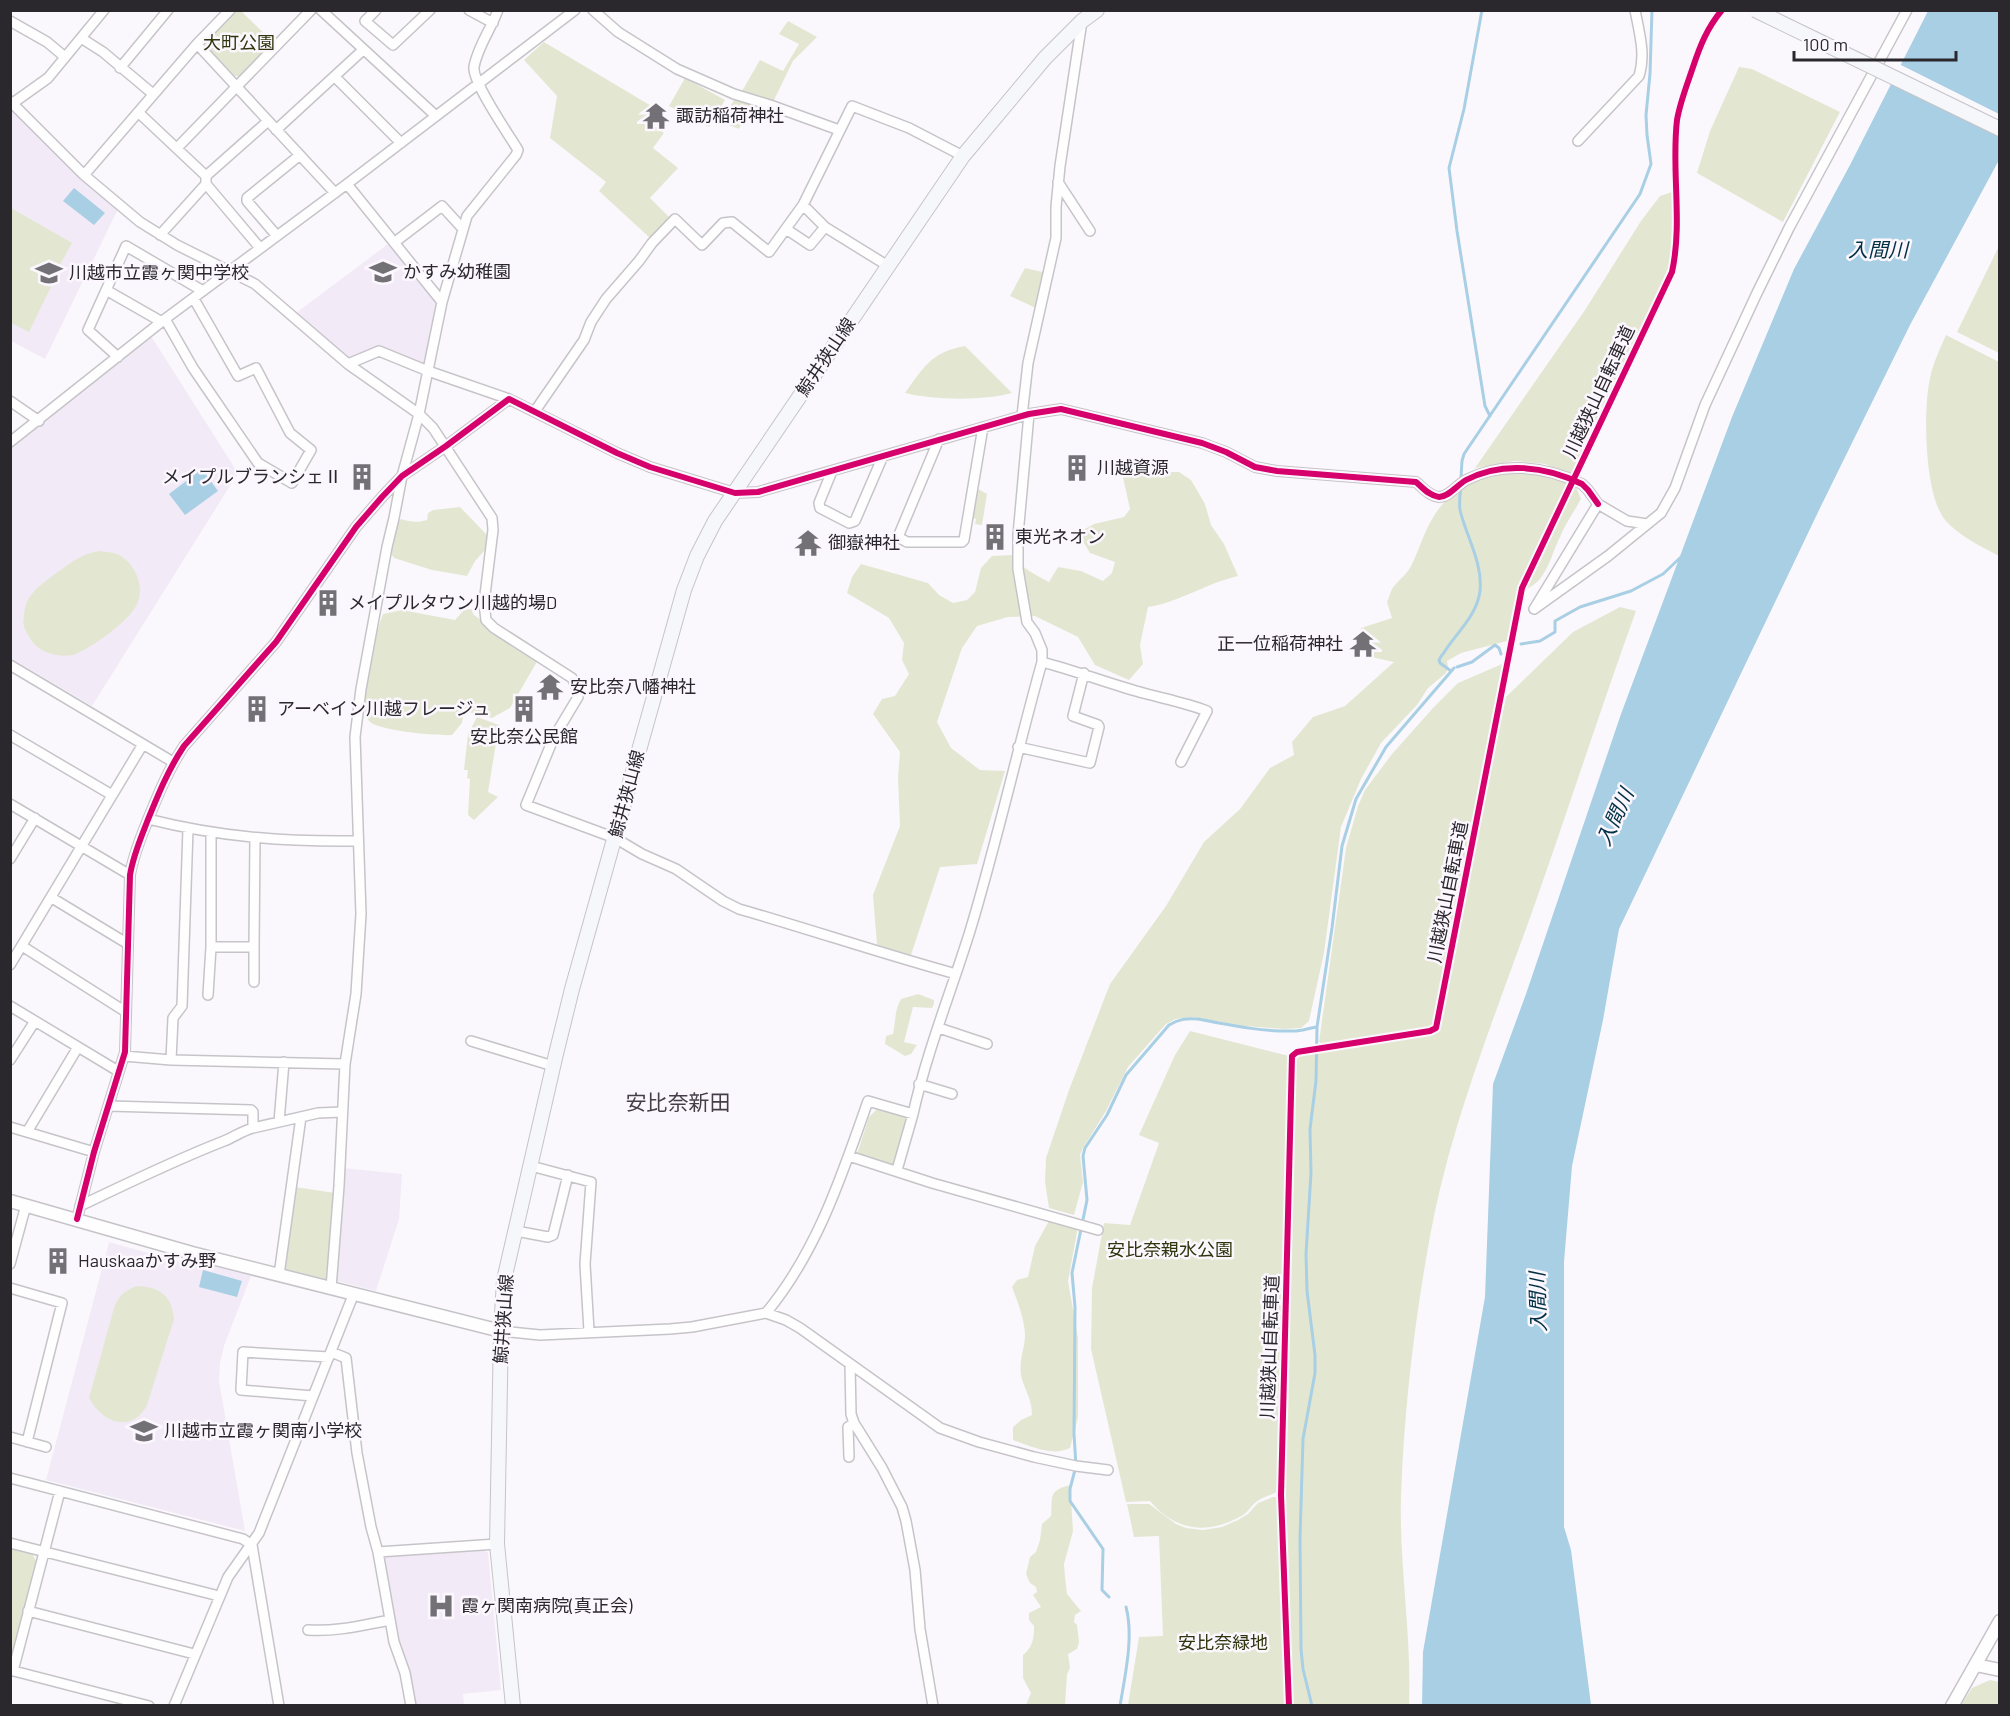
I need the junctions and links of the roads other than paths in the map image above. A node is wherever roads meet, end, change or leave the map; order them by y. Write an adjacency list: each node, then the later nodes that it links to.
1 (104, 10): 19 (street)
2 (168, 10): 23 (street)
3 (230, 10): 20 (street)
4 (311, 10): 26 (street)
5 (321, 10): 21 (street)
6 (376, 10): 7 (street)
7 (430, 10)
8 (469, 10): 18 (street)
9 (498, 10): 18 (street)
10 (575, 10): 25 (street)
11 (593, 10): 34 (street)
12 (1097, 10): 17 (main road, 鯨井狭山線)
13 (1635, 10): 35 (street)
14 (1755, 10): 32 (main road, bridge)
15 (1906, 10): 79 (street)
16 (10, 21): 22 (street)
17 (1082, 21): 39 (main road, 鯨井狭山線); 42 (street)
18 (493, 23): 25 (street)
19 (81, 38): 22 (street); 23 (street)
20 (197, 44): 26 (street); 27 (street)
21 (363, 50): 24 (street); 30 (street)
22 (64, 57): 28 (street)
23 (120, 68): 27 (street)
24 (335, 77): 33 (street); 36 (street)
25 (478, 84): 30 (street); 47 (street)
26 (236, 87): 31 (street); 37 (street)
27 (153, 94): 29 (street)
28 (11, 102): 40 (street)
29 (138, 112): 37 (street); 40 (street)
30 (436, 116): 36 (street)
31 (268, 121): 33 (street); 41 (street)
32 (2000, 129)
33 (276, 130): 38 (street)
34 (839, 130): 39 (street); 45 (street)
35 (1578, 141)
36 (401, 143): 43 (street)
37 (177, 148): 41 (street)
38 (300, 155): 44 (street); 51 (street)
39 (963, 156): 54 (main road, 鯨井狭山線)
40 (84, 175): 50 (street)
41 (206, 180): 50 (street); 53 (street)
42 (1058, 182): 49 (street); 68 (street)
43 (347, 184): 44 (street); 52 (street)
44 (335, 193): 51 (street)
45 (803, 205): 46 (street); 48 (street)
46 (825, 227): 48 (street); 54 (street)
47 (463, 228): 52 (street); 59 (street)
48 (786, 229): 66 (street)
49 (1090, 231)
50 (160, 235): 55 (street)
51 (277, 236): 53 (street)
52 (395, 242): 59 (street)
53 (260, 249): 55 (street)
54 (888, 266): 77 (main road, 鯨井狭山線)
55 (231, 271): 57 (street); 62 (street)
56 (106, 290): 57 (street); 60 (street); 61 (street)
57 (203, 291): 58 (street)
58 (194, 299): 60 (street); 60 (street)
59 (442, 302): 63 (street)
60 (164, 321): 61 (street)
61 (118, 357): 69 (street)
62 (348, 364): 63 (street); 67 (street)
63 (428, 371): 64 (street); 67 (street)
64 (509, 399): 66 (street); 73 (street)
65 (10, 401): 69 (street)
66 (535, 411): 77 (street)
67 (419, 414): 73 (street); 76 (street)
68 (1026, 415): 70 (street); 78 (street); 80 (street)
69 (39, 421): 72 (street)
70 (983, 427): 71 (street); 71 (street)
71 (939, 439): 74 (street)
72 (10, 442)
73 (446, 446): 76 (street); 95 (street)
74 (883, 456): 75 (street); 75 (street)
75 (832, 471): 77 (street)
76 (402, 476): 86 (street); 96 (street)
77 (735, 493): 95 (main road, 鯨井狭山線)
78 (1598, 504): 79 (street); 79 (street)
79 (1647, 524)
80 (1042, 662): 82 (street); 85 (street)
81 (11, 667): 84 (street)
82 (1084, 673): 85 (street); 87 (street)
83 (10, 735): 88 (street)
84 (143, 744): 86 (street); 88 (street)
85 (1018, 747): 106 (street)
86 (173, 762): 91 (street)
87 (1182, 762)
88 (112, 795): 97 (street)
89 (10, 804): 90 (street)
90 (35, 818): 97 (street); 98 (street)
91 (148, 819): 92 (street); 99 (street)
92 (188, 829): 93 (street); 118 (street)
93 (211, 832): 94 (street); 103 (street)
94 (255, 838): 96 (street); 104 (street)
95 (615, 838): 106 (street); 121 (main road, 鯨井狭山線)
96 (358, 841): 120 (street)
97 (82, 846): 99 (street); 100 (street)
98 (10, 859)
99 (130, 875): 101 (street)
100 (52, 898): 101 (street); 102 (street)
101 (128, 944): 110 (street)
102 (22, 946): 105 (street); 110 (street)
103 (211, 947): 104 (street); 108 (street)
104 (254, 947): 107 (street)
105 (10, 965)
106 (956, 974): 112 (street)
107 (254, 982)
108 (208, 995)
109 (10, 1006): 111 (street)
110 (126, 1012): 116 (street)
111 (35, 1021): 115 (street); 117 (street)
112 (939, 1028): 114 (street); 123 (street)
113 (471, 1041): 121 (street)
114 (987, 1044)
115 (78, 1047): 122 (street); 132 (street)
116 (124, 1056): 118 (street); 122 (street)
117 (10, 1060)
118 (171, 1060): 119 (street)
119 (284, 1062): 120 (street); 129 (street)
120 (345, 1064): 126 (street)
121 (553, 1066): 135 (main road, 鯨井狭山線)
122 (118, 1071): 125 (street)
123 (920, 1084): 124 (street); 127 (street)
124 (952, 1094)
125 (109, 1106): 131 (street); 133 (street)
126 (342, 1112): 128 (street); 147 (street)
127 (913, 1114): 134 (street); 136 (street)
128 (301, 1117): 129 (street); 145 (street)
129 (279, 1122): 131 (street)
130 (10, 1127): 132 (street)
131 (253, 1128): 140 (street)
132 (27, 1132): 133 (street)
133 (94, 1152): 140 (street)
134 (849, 1156): 136 (street); 149 (street)
135 (531, 1166): 137 (street); 143 (main road, 鯨井狭山線)
136 (897, 1170): 142 (street)
137 (568, 1175): 143 (street); 151 (street)
138 (10, 1201): 139 (street)
139 (26, 1204): 141 (street); 144 (street)
140 (80, 1206): 141 (street)
141 (77, 1219): 145 (street)
142 (1093, 1228)
143 (516, 1231): 150 (main road, 鯨井狭山線)
144 (10, 1264)
145 (279, 1275): 147 (street)
146 (10, 1288): 157 (street)
147 (331, 1288): 148 (street)
148 (354, 1293): 150 (street); 152 (street)
149 (766, 1313): 151 (street); 153 (street)
150 (501, 1331): 151 (street); 164 (main road, 鯨井狭山線)
151 (590, 1331)
152 (330, 1355): 154 (street); 154 (street); 167 (street)
153 (850, 1364): 155 (street); 160 (street)
154 (314, 1396): 165 (street)
155 (854, 1423): 159 (street); 182 (street)
156 (10, 1437): 157 (street)
157 (27, 1442): 158 (street)
158 (46, 1447)
159 (849, 1457)
160 (1108, 1470)
161 (10, 1478): 162 (street)
162 (60, 1491): 165 (street); 166 (street)
163 (10, 1543): 166 (street)
164 (497, 1544): 167 (street); 181 (main road, 鯨井狭山線)
165 (252, 1545): 168 (street); 179 (street)
166 (45, 1551): 168 (street); 169 (street)
167 (378, 1552): 170 (street)
168 (219, 1596): 173 (street)
169 (28, 1611): 173 (street); 175 (street)
170 (390, 1620): 172 (street); 180 (street)
171 (2000, 1621): 174 (street)
172 (308, 1630)
173 (194, 1654): 178 (street)
174 (1976, 1665): 176 (street); 183 (street)
175 (12, 1670): 177 (street)
176 (2000, 1670)
177 (149, 1706)
178 (174, 1706)
179 (279, 1706)
180 (411, 1706)
181 (513, 1706)
182 (933, 1706)
183 (1952, 1706)

